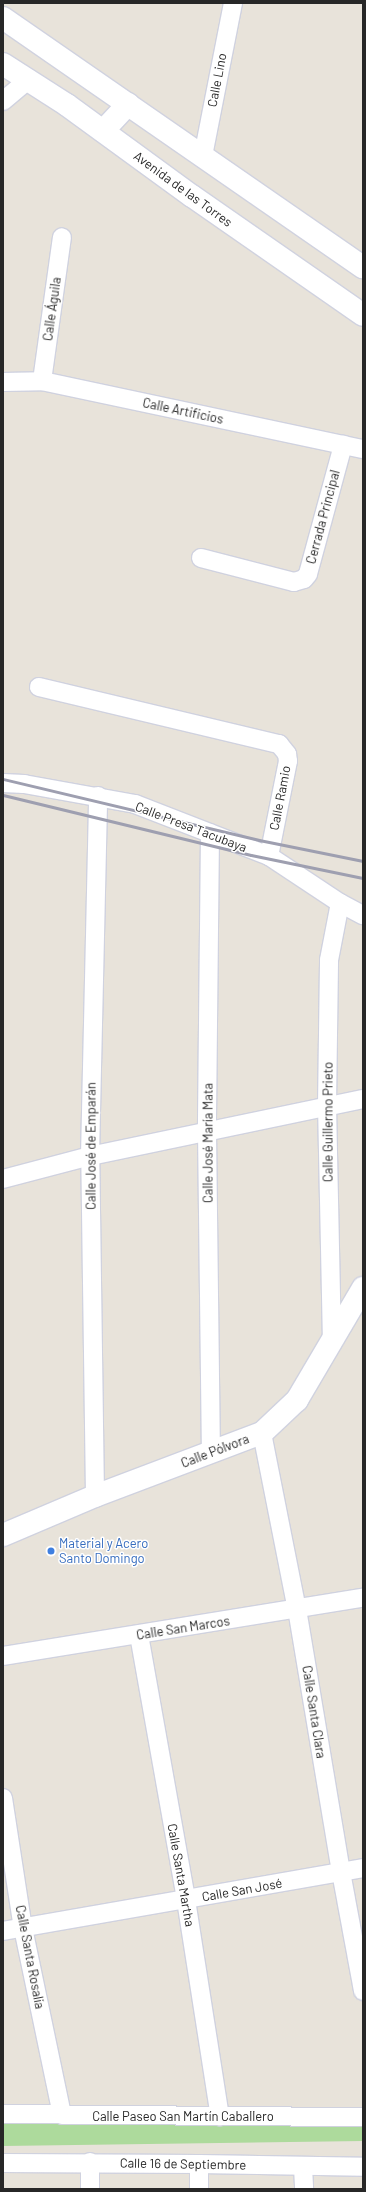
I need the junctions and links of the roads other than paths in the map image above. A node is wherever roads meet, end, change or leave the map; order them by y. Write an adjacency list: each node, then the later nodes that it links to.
1 (233, 3): 8 (street, Calle Lino)
2 (3, 18): 6 (street)
3 (3, 64): 4 (street, Avenida de las Torres)
4 (29, 79): 5 (street); 7 (street, Avenida de las Torres)
5 (3, 100)
6 (128, 104): 7 (street); 8 (street)
7 (103, 131): 11 (street, Avenida de las Torres)
8 (203, 156): 10 (street)
9 (62, 237): 12 (street, Calle Águila)
10 (363, 267)
11 (363, 315)
12 (42, 381): 13 (street, Calle Artificios); 14 (street, Calle Artificios)
13 (3, 382)
14 (343, 445): 15 (street, Calle Artificios); 16 (street, Cerrada Principal)
15 (363, 449)
16 (201, 558)
17 (39, 687): 21 (street, Calle Ramio)
18 (3, 783): 19 (street, Calle Presa Tacubaya)
19 (98, 796): 20 (street, Calle Presa Tacubaya); 27 (street, Calle José de Emparán)
20 (210, 833): 21 (street, Calle Presa Tacubaya); 26 (street, Calle José María Mata)
21 (269, 856): 22 (street, Calle Presa Tacubaya)
22 (340, 903): 23 (street, Calle Presa Tacubaya); 25 (street, Calle Guillermo Prieto)
23 (363, 915)
24 (363, 1099): 25 (street)
25 (327, 1106): 26 (street); 30 (street, Calle Guillermo Prieto)
26 (207, 1131): 27 (street); 32 (street, Calle José María Mata)
27 (90, 1156): 28 (street); 33 (street, Calle José de Emparán)
28 (3, 1179)
29 (363, 1288): 30 (street, Calle Pólvora)
30 (332, 1343): 31 (street, Calle Pólvora)
31 (262, 1433): 32 (street, Calle Pólvora); 36 (street, Calle Santa Clara)
32 (211, 1453): 33 (street, Calle Pólvora)
33 (95, 1496): 34 (street, Calle Pólvora)
34 (3, 1535)
35 (363, 1598): 36 (street, Calle San Marcos)
36 (297, 1609): 37 (street, Calle San Marcos); 41 (street, Calle Santa Clara)
37 (139, 1635): 38 (street, Calle San Marcos); 42 (street, Calle Santa Martha)
38 (3, 1656)
39 (3, 1798): 43 (street, Calle Santa Rosalía)
40 (363, 1868): 41 (street, Calle San José)
41 (341, 1872): 42 (street, Calle San José); 45 (street, Calle Santa Clara)
42 (186, 1900): 43 (street, Calle San José); 48 (street, Calle Santa Martha)
43 (23, 1928): 44 (street, Calle San José); 47 (street, Calle Santa Rosalía)
44 (3, 1931)
45 (363, 1991)
46 (3, 2114): 47 (street, Calle Paseo San Martín Caballero)
47 (62, 2115): 48 (street, Calle Paseo San Martín Caballero)
48 (220, 2116): 49 (street, Calle Paseo San Martín Caballero)
49 (363, 2117)
50 (90, 2162): 51 (street, Calle 16 de Septiembre); 52 (street, Calle 16 de Septiembre); 55 (street)
51 (3, 2163)
52 (199, 2164): 53 (street, Calle 16 de Septiembre); 56 (street)
53 (303, 2167): 54 (street, Calle 16 de Septiembre); 57 (street)
54 (363, 2167)
55 (90, 2189)
56 (199, 2189)
57 (304, 2189)

